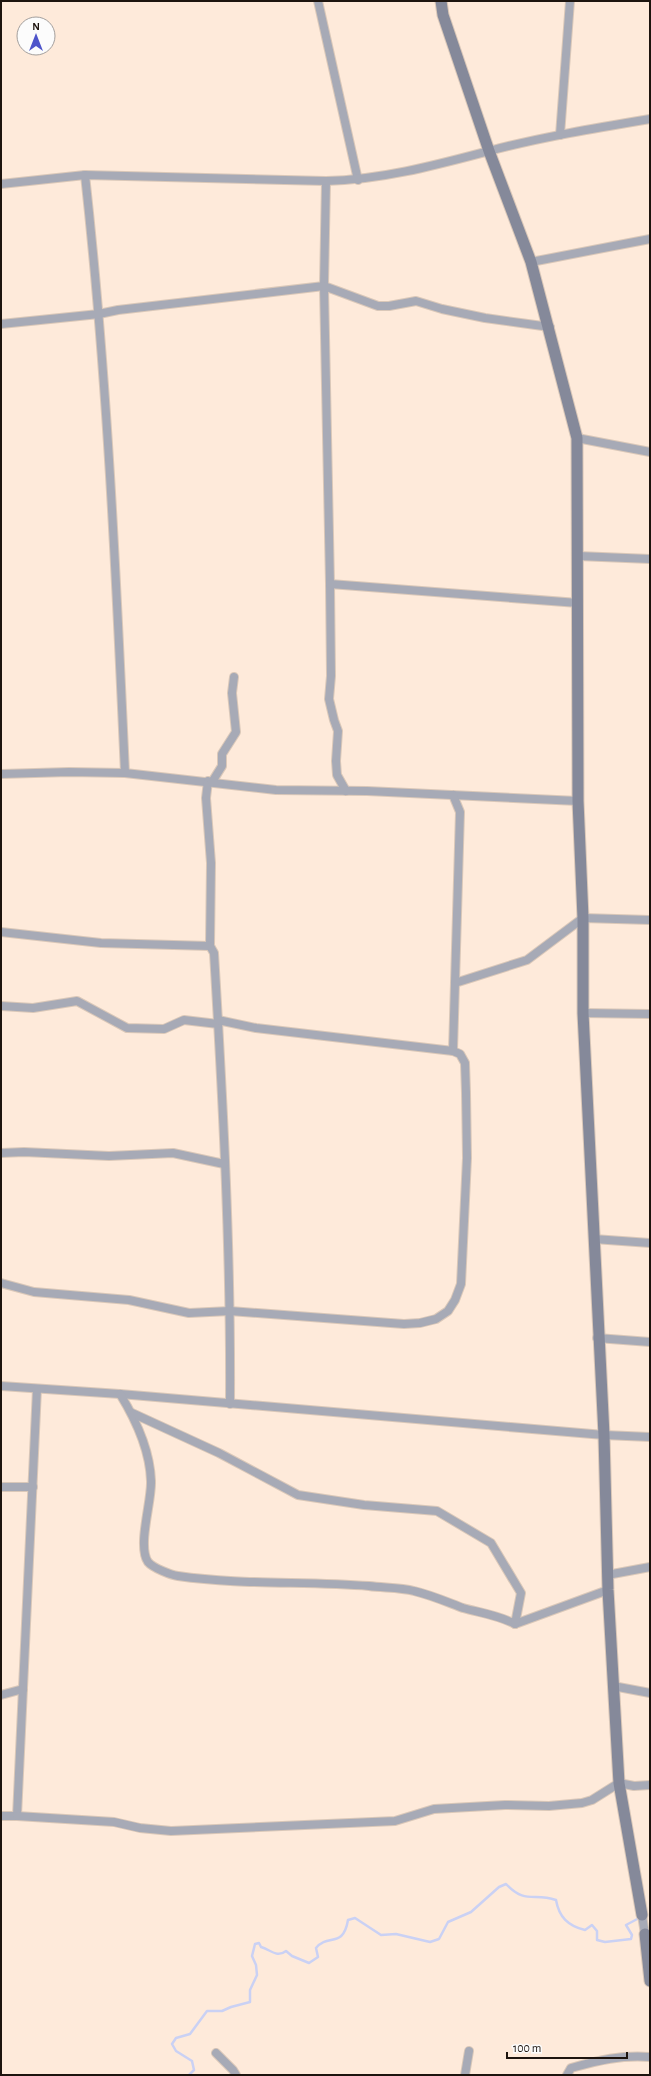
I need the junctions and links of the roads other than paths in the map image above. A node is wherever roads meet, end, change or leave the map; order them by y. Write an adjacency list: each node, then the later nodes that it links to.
1 (318, 1): 8 (street)
2 (441, 1): 6 (street)
3 (570, 1): 5 (street)
4 (650, 119): 5 (street)
5 (560, 135): 6 (street)
6 (489, 151): 8 (street); 12 (street)
7 (85, 175): 9 (street); 10 (street); 14 (street)
8 (358, 180): 9 (street)
9 (326, 181): 13 (street)
10 (1, 184)
11 (650, 242): 12 (street)
12 (531, 262): 16 (street)
13 (324, 286): 14 (street); 16 (street); 21 (street)
14 (99, 314): 15 (street); 24 (street)
15 (1, 324)
16 (550, 327): 17 (street)
17 (577, 438): 18 (street); 19 (street)
18 (650, 452)
19 (578, 556): 20 (street); 22 (street)
20 (650, 559)
21 (330, 584): 22 (street); 27 (street)
22 (578, 603): 29 (street)
23 (234, 677): 26 (street)
24 (125, 773): 25 (street); 26 (street)
25 (1, 774)
26 (210, 782): 27 (street); 33 (street)
27 (346, 791): 28 (street)
28 (453, 795): 29 (street); 34 (street)
29 (578, 801): 30 (street)
30 (583, 918): 31 (street); 34 (street); 36 (street)
31 (650, 920)
32 (1, 932): 33 (street)
33 (210, 946): 38 (street)
34 (455, 983): 39 (street)
35 (1, 1006): 38 (street)
36 (583, 1013): 37 (street); 42 (street)
37 (650, 1014)
38 (218, 1022): 39 (street); 41 (street)
39 (453, 1051): 45 (street)
40 (1, 1153): 41 (street)
41 (224, 1164): 45 (street)
42 (594, 1239): 43 (street); 46 (street)
43 (650, 1243)
44 (1, 1283): 45 (street)
45 (230, 1311): 51 (street)
46 (598, 1338): 47 (street); 53 (street)
47 (650, 1342)
48 (1, 1386): 49 (street)
49 (37, 1389): 50 (street); 56 (street)
50 (120, 1394): 51 (street); 52 (street)
51 (230, 1404): 53 (street)
52 (132, 1414): 60 (street); 60 (street)
53 (604, 1435): 54 (street); 58 (street)
54 (650, 1437)
55 (1, 1487): 56 (street)
56 (33, 1487): 62 (street)
57 (650, 1567): 58 (street)
58 (607, 1575): 59 (street)
59 (608, 1590): 60 (street); 61 (street)
60 (515, 1624)
61 (614, 1686): 63 (street); 65 (street)
62 (23, 1689): 64 (street); 68 (street)
63 (650, 1693)
64 (1, 1695)
65 (619, 1784): 66 (street); 68 (street); 69 (street)
66 (650, 1785)
67 (1, 1816): 68 (street)
68 (17, 1816)
69 (642, 1915): 70 (street)
70 (645, 1934): 71 (street)
71 (650, 1981)
72 (469, 2051): 76 (street)
73 (216, 2054): 75 (street)
74 (650, 2057): 77 (street)
75 (236, 2075)
76 (465, 2075)
77 (567, 2075)

